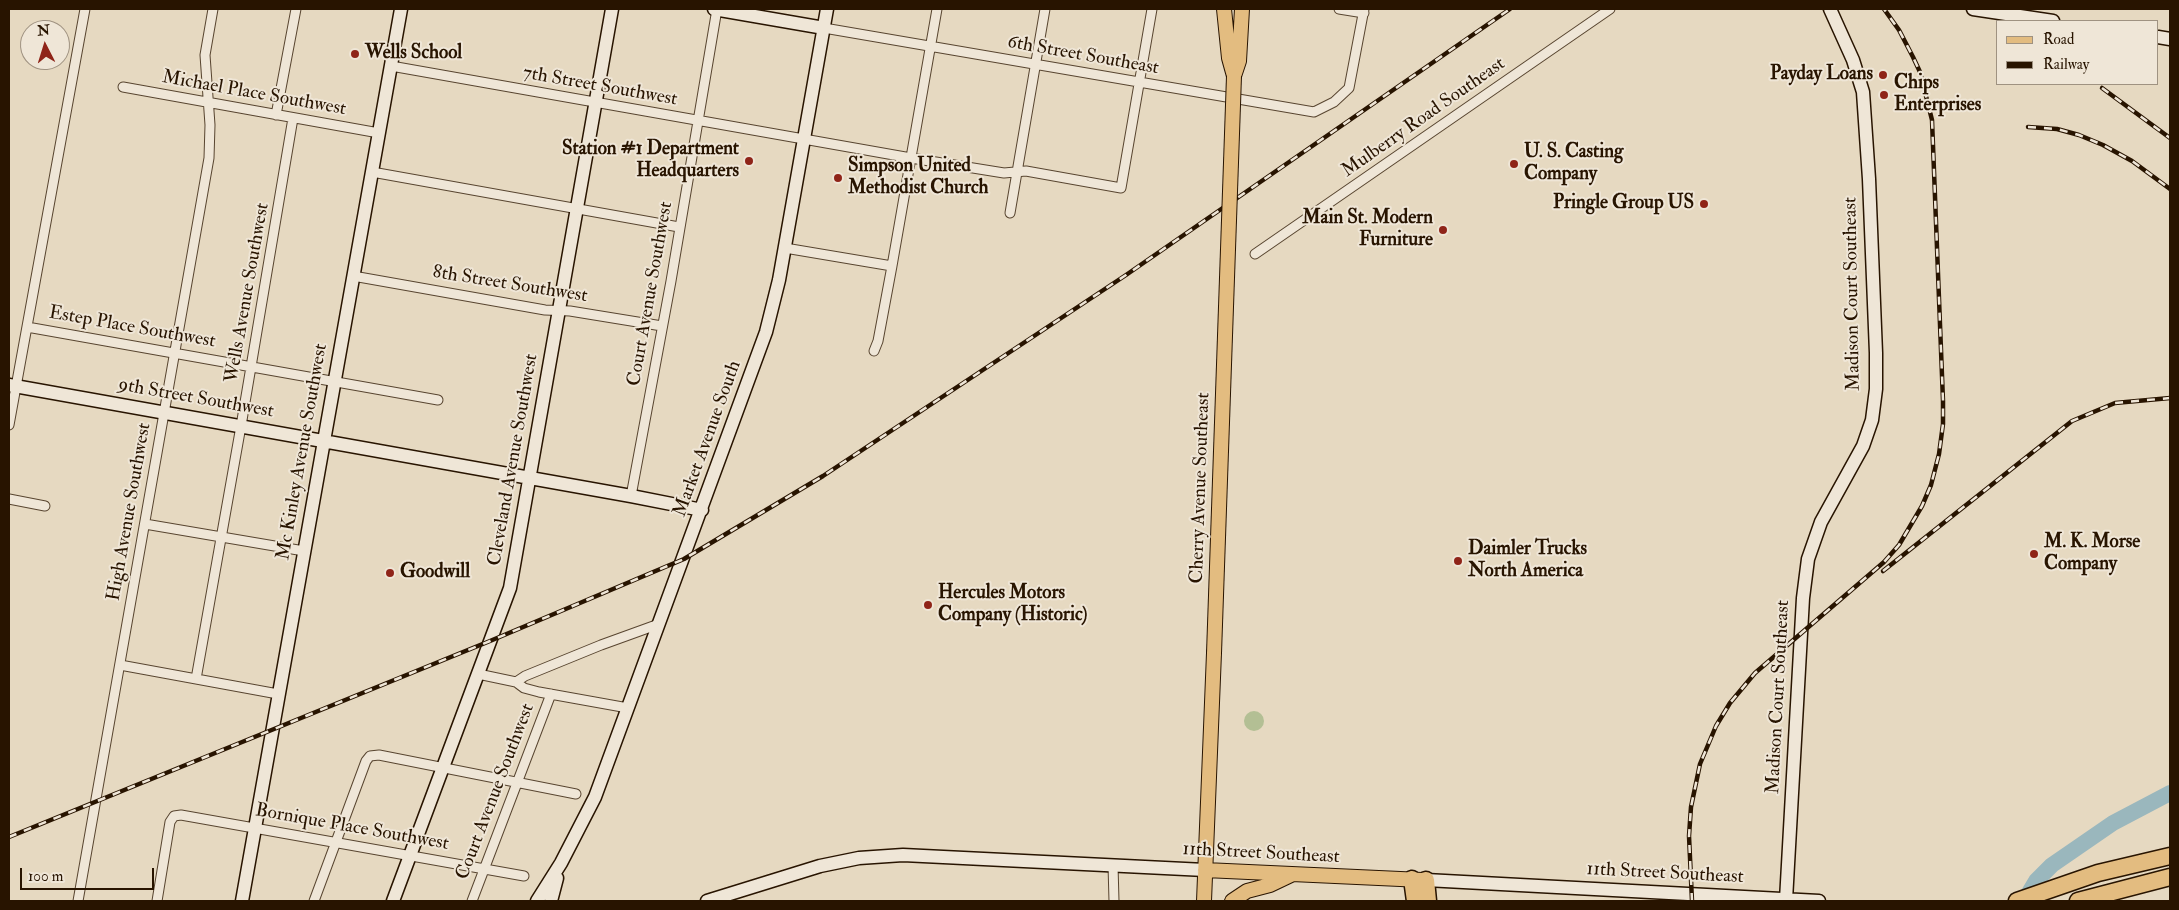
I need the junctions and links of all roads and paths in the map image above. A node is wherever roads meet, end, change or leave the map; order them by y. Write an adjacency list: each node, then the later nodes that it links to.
1 (85, 9): 45 (street)
2 (213, 9): 27 (street, High Avenue Southwest)
3 (296, 9): 29 (street)
4 (401, 9): 23 (street, Mc Kinley Avenue Southwest)
5 (612, 9): 28 (street, Cleveland Avenue Southwest)
6 (716, 9): 20 (street); 31 (street, Court Avenue Southwest)
7 (827, 9): 20 (street, Market Avenue South)
8 (937, 9): 21 (street)
9 (1045, 9): 22 (street)
10 (1152, 9): 25 (street)
11 (1224, 9): 24 (main road, Cherry Avenue Southeast)
12 (1242, 9): 24 (main road, Cherry Avenue Southeast)
13 (1339, 9): 17 (street)
14 (1610, 9): 41 (street, Mulberry Road Southeast)
15 (1830, 9): 88 (street, Madison Court Southeast)
16 (1973, 9): 18 (street)
17 (1364, 11): 25 (street, 6th Street Southeast)
18 (1998, 11): 19 (street)
19 (2048, 20)
20 (824, 28): 21 (street, 6th Street Southeast); 33 (street, Market Avenue South)
21 (931, 46): 22 (street, 6th Street Southeast); 34 (street)
22 (1035, 64): 25 (street, 6th Street Southeast); 36 (street)
23 (391, 66): 28 (street, 7th Street Southwest); 32 (street, Mc Kinley Avenue Southwest)
24 (1234, 76): 83 (main road, Cherry Avenue Southeast, bridge)
25 (1140, 83): 36 (street, 7th Street Southwest)
26 (123, 87): 27 (street, Michael Place Southwest)
27 (207, 102): 29 (street, Michael Place Southwest); 48 (street, High Avenue Southwest)
28 (596, 103): 31 (street, 7th Street Southwest); 37 (street, Cleveland Avenue Southwest)
29 (276, 115): 30 (street, Michael Place Southwest)
30 (293, 118): 32 (street, Michael Place Southwest); 49 (street, Wells Avenue Southwest)
31 (698, 120): 33 (street, 7th Street Southwest); 39 (street, Court Avenue Southwest)
32 (379, 133): 35 (street, Mc Kinley Avenue Southwest)
33 (804, 140): 34 (street, 7th Street Southwest); 40 (street, Market Avenue South)
34 (911, 158): 36 (street, 7th Street Southwest); 42 (street)
35 (372, 172): 37 (street); 43 (street, Mc Kinley Avenue Southwest)
36 (1017, 172): 38 (street)
37 (577, 209): 39 (street); 44 (street, Cleveland Avenue Southwest)
38 (1010, 213)
39 (679, 228): 46 (street, Court Avenue Southwest)
40 (785, 248): 42 (street); 61 (street, Market Avenue South)
41 (1255, 254)
42 (892, 266): 47 (street)
43 (353, 276): 44 (street, 8th Street Southwest); 50 (street, Mc Kinley Avenue Southwest)
44 (559, 310): 46 (street, 8th Street Southwest); 57 (street, Cleveland Avenue Southwest)
45 (27, 326): 48 (street, Estep Place Southwest); 51 (street)
46 (662, 326): 58 (street, Court Avenue Southwest)
47 (874, 351)
48 (176, 352): 49 (street, Estep Place Southwest); 53 (street, High Avenue Southwest)
49 (252, 365): 50 (street, Estep Place Southwest); 55 (street, Wells Avenue Southwest)
50 (335, 381): 52 (street, Estep Place Southwest); 56 (street, Mc Kinley Avenue Southwest)
51 (12, 386): 53 (street, 9th Street Southwest); 54 (street)
52 (438, 400)
53 (165, 413): 55 (street, 9th Street Southwest); 62 (street, High Avenue Southwest)
54 (9, 425)
55 (241, 426): 56 (street, 9th Street Southwest); 63 (street, Wells Avenue Southwest)
56 (324, 441): 57 (street, 9th Street Southwest); 64 (street, Mc Kinley Avenue Southwest)
57 (530, 478): 58 (street, 9th Street Southwest); 67 (street, Cleveland Avenue Southwest)
58 (631, 496): 61 (street, 9th Street Southwest)
59 (9, 500): 60 (street)
60 (45, 506)
61 (702, 510): 65 (street, Market Avenue South)
62 (145, 524): 63 (street); 66 (street, High Avenue Southwest)
63 (221, 537): 64 (street); 68 (street, Wells Avenue Southwest)
64 (304, 551): 70 (street, Mc Kinley Avenue Southwest)
65 (659, 624): 69 (street); 72 (street, Market Avenue South)
66 (120, 665): 68 (street); 89 (street, High Avenue Southwest)
67 (478, 674): 69 (street); 73 (street, Cleveland Avenue Southwest)
68 (196, 679): 70 (street)
69 (516, 682): 71 (street)
70 (278, 694): 76 (street, Mc Kinley Avenue Southwest)
71 (550, 694): 72 (street); 74 (street, Court Avenue Southwest)
72 (628, 708): 80 (street, Market Avenue South)
73 (443, 768): 74 (street); 77 (street); 78 (street, Cleveland Avenue Southwest)
74 (518, 783): 75 (street); 82 (street, Court Avenue Southwest)
75 (576, 794)
76 (255, 827): 77 (street, Bornique Place Southwest); 90 (street, Bornique Place Southwest); 91 (street, Mc Kinley Avenue Southwest)
77 (336, 842): 78 (street, Bornique Place Southwest); 92 (street)
78 (410, 856): 82 (street, Bornique Place Southwest); 93 (street, Cleveland Avenue Southwest)
79 (2166, 857): 104 (highway)
80 (561, 863): 95 (street, Market Avenue South); 96 (street, Market Avenue South)
81 (1113, 865): 83 (street, 11th Street Southeast); 97 (street, 11th Street Southeast); 98 (street)
82 (485, 869): 85 (street, Bornique Place Southwest); 94 (street, Court Avenue Southwest)
83 (1205, 870): 84 (main road, 11th Street Southeast); 99 (main road, Cherry Avenue Southeast)
84 (1294, 874): 87 (main road, 11th Street Southeast); 100 (main road)
85 (524, 876)
86 (2168, 877): 105 (highway)
87 (1419, 880): 88 (street, 11th Street Southeast); 101 (highway); 102 (highway)
88 (1786, 900): 103 (street, 11th Street Southeast)
89 (78, 901)
90 (157, 901)
91 (242, 901)
92 (314, 901)
93 (393, 901)
94 (472, 901)
95 (537, 901)
96 (551, 901)
97 (707, 901)
98 (1114, 901)
99 (1204, 901)
100 (1232, 901)
101 (1415, 901)
102 (1428, 901)
103 (1819, 901)
104 (2017, 901)
105 (2078, 901)

